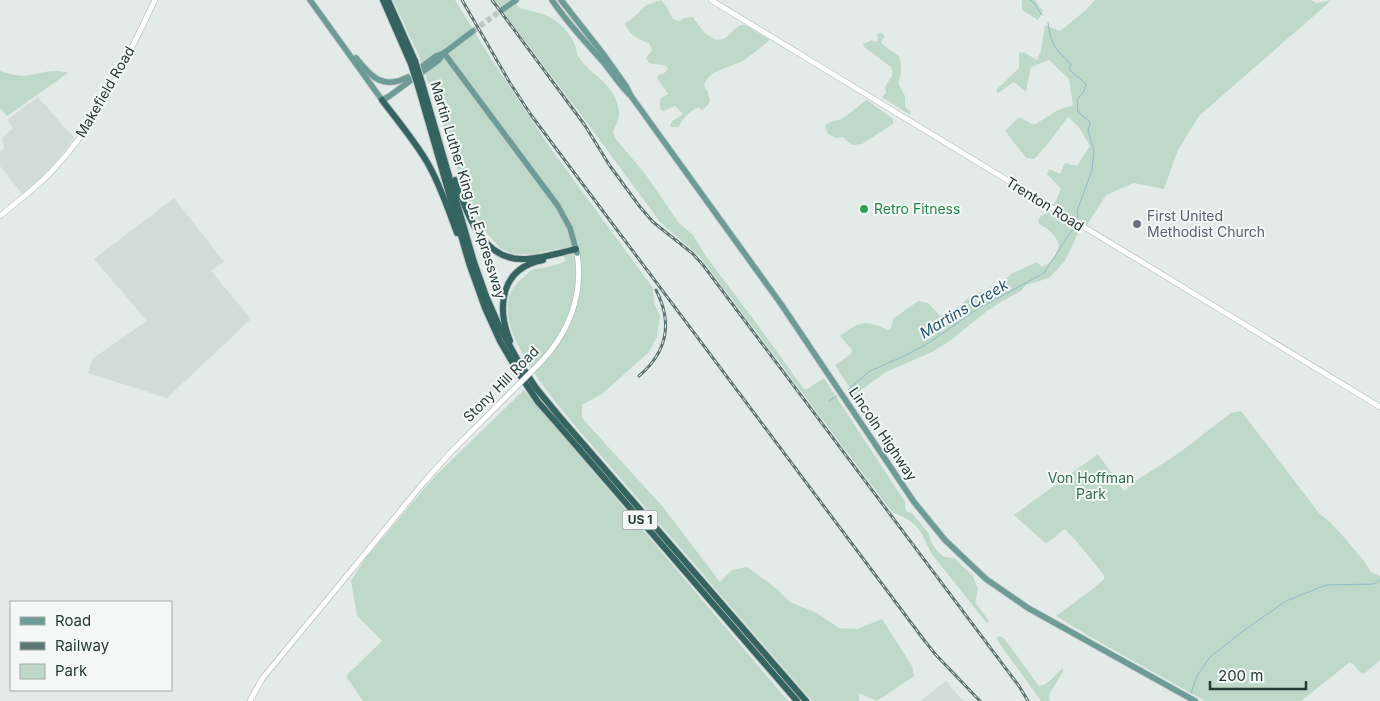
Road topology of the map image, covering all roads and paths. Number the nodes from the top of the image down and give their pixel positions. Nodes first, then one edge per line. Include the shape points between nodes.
1 (155, 0) edge
2 (310, 0) edge
3 (383, 0) edge
4 (388, 0) edge
5 (516, 0) edge
6 (561, 0) edge
7 (711, 0) edge
8 (552, 2) edge
9 (502, 10) tunnel mouth
10 (330, 27) junction
11 (473, 31) tunnel mouth
12 (444, 53) junction
13 (413, 63) junction
14 (408, 77) junction
15 (420, 84) junction
16 (631, 96) junction
17 (382, 100) junction
18 (440, 140) junction
19 (0, 216) edge
20 (576, 251) junction
21 (473, 275) junction
22 (523, 369) junction
23 (1380, 407) edge
24 (250, 701) edge
25 (797, 701) edge
26 (806, 701) edge
27 (1195, 701) edge

1 - 19 street, Makefield Road via 106,97 79,139 46,177
2 - 10 main road
3 - 13 highway, Martin Luther King Jr. Expressway / US 1
4 - 13 highway, Martin Luther King Jr. Expressway / US 1
5 - 9 main road
6 - 16 main road, Lincoln Highway
7 - 23 street, Trenton Road
8 - 16 main road, Lincoln Highway
10 - 14 main road via 374,78 389,82
10 - 17 main road
11 - 12 main road
12 - 14 main road
12 - 17 main road via 439,60
12 - 20 main road, Stony Hill Road via 561,211
13 - 15 highway, Martin Luther King Jr. Expressway / US 1, bridge
14 - 17 main road
15 - 18 highway, Martin Luther King Jr. Expressway / US 1
15 - 21 highway, Martin Luther King Jr. Expressway / US 1
16 - 27 main road, Lincoln Highway via 781,304 914,502 941,536 1003,592
17 - 21 highway via 430,168
18 - 20 highway via 470,218 492,248 508,257 522,259
18 - 22 highway, Martin Luther King Jr. Expressway / US 1 via 483,290
20 - 22 highway via 528,265 514,275 506,289 502,303 504,323
20 - 24 street, Stony Hill Road, bridge via 578,286 572,314 560,340 424,482 262,679
21 - 25 highway, Martin Luther King Jr. Expressway / US 1 via 500,341 538,402
22 - 26 highway, Martin Luther King Jr. Expressway / US 1 via 555,412

